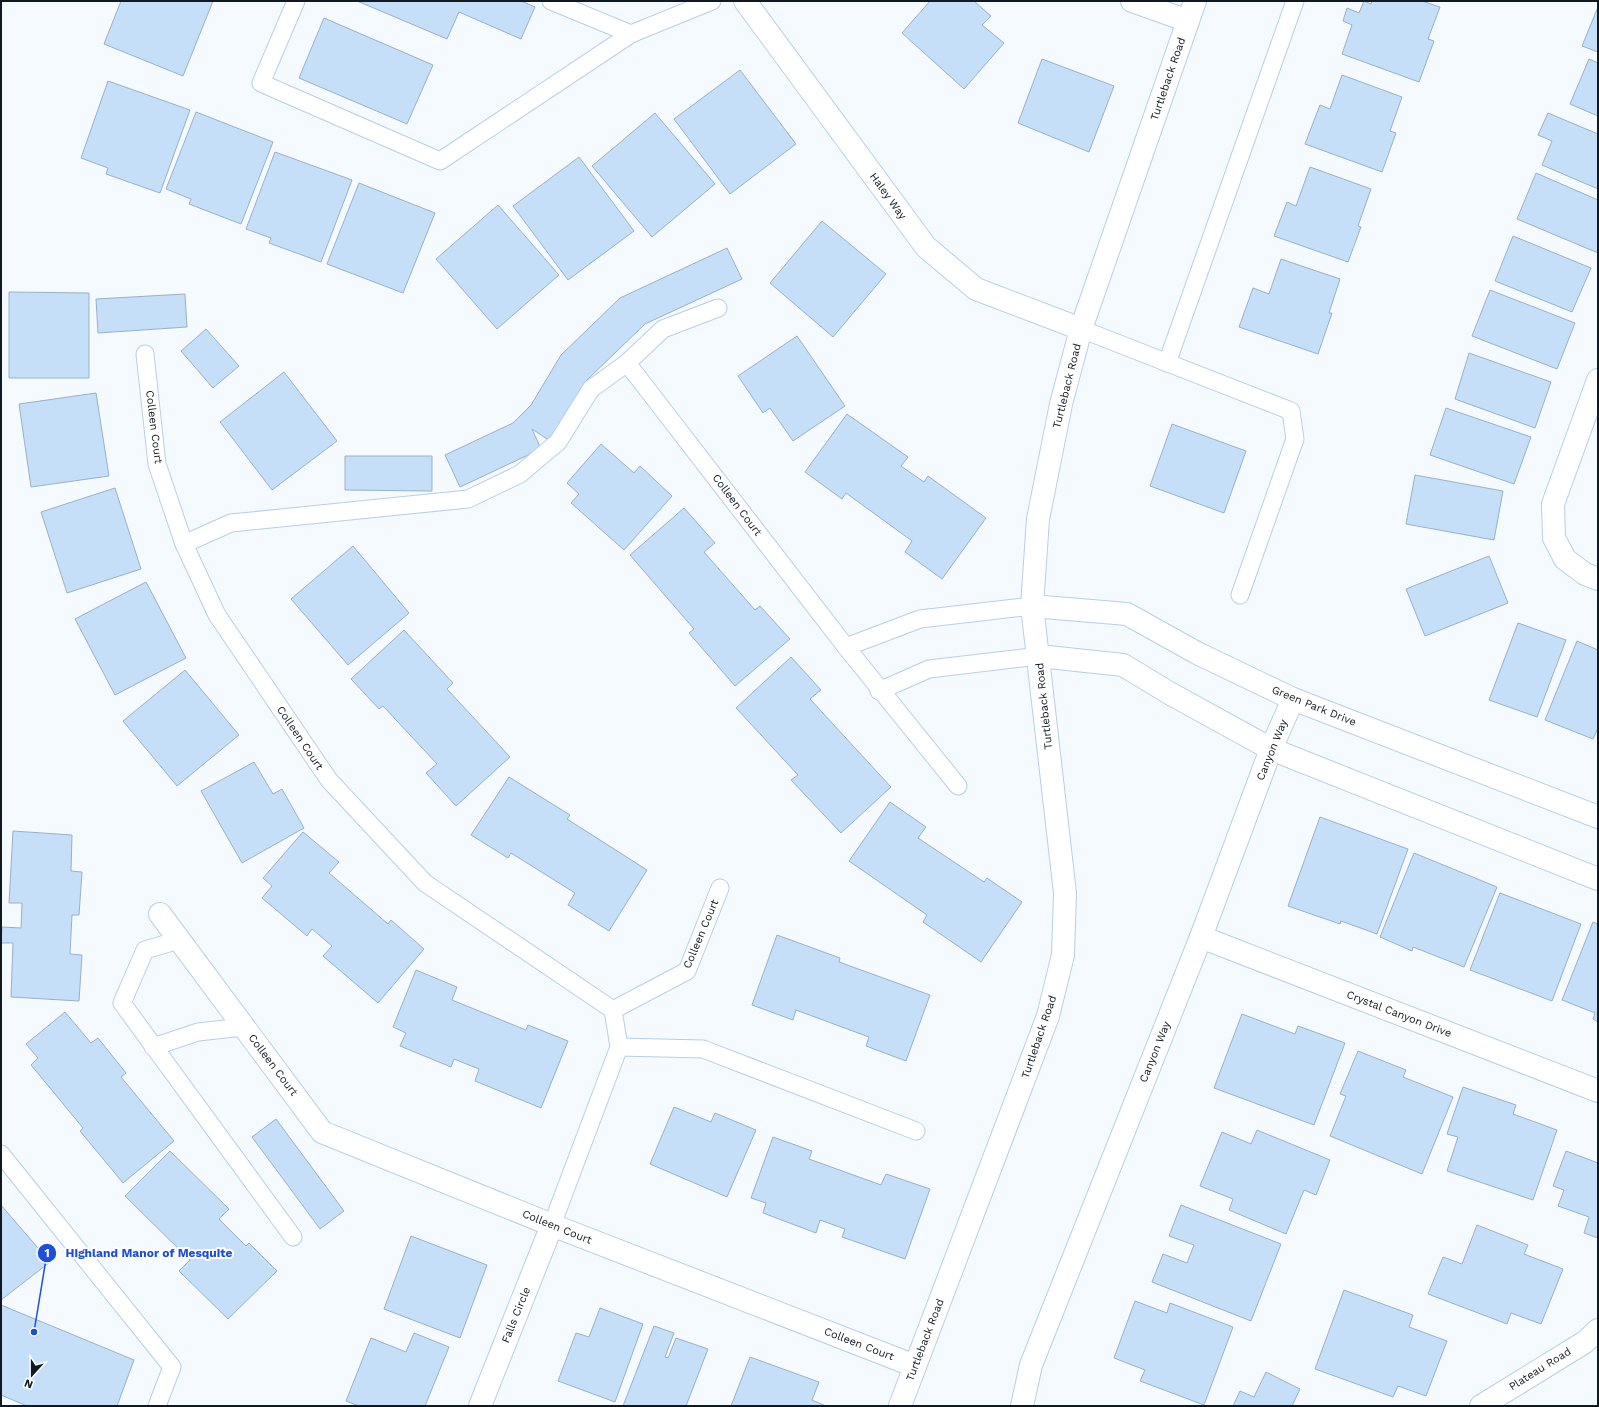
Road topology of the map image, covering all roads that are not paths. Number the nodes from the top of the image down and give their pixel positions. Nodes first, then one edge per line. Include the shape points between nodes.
1 (296, 1) edge
2 (551, 1) edge
3 (712, 1) edge
4 (745, 1) edge
5 (1132, 1) edge
6 (1195, 1) edge
7 (1295, 1) edge
8 (1188, 21) junction
9 (632, 34) junction
10 (718, 308) dead end
11 (1081, 329) junction
12 (144, 354) dead end
13 (627, 363) junction
14 (1167, 363) junction
15 (1598, 380) edge
16 (184, 544) junction
17 (1598, 579) edge
18 (1240, 595) dead end
19 (1032, 606) junction
20 (846, 648) junction
21 (1039, 656) junction
22 (879, 691) junction
23 (1293, 699) junction
24 (1271, 749) junction
25 (958, 786) dead end
26 (1598, 817) edge
27 (1598, 879) edge
28 (720, 888) dead end
29 (160, 914) dead end
30 (1201, 937) junction
31 (179, 940) junction
32 (613, 1010) junction
33 (244, 1027) junction
34 (153, 1046) junction
35 (619, 1047) junction
36 (1598, 1091) edge
37 (916, 1131) dead end
38 (1, 1154) edge
39 (552, 1225) junction
40 (293, 1238) dead end
41 (1598, 1330) edge
42 (915, 1366) junction
43 (157, 1406) edge
44 (480, 1406) edge
45 (900, 1406) edge
46 (1022, 1406) edge
47 (1481, 1406) edge

1 - 9 lane via 261,83 440,161
2 - 9 lane
3 - 9 lane
4 - 11 street, Haley Way via 926,247 976,289
5 - 8 street
6 - 8 street, Turtleback Road
7 - 14 lane
8 - 11 street, Turtleback Road
10 - 13 lane via 663,329
11 - 14 lane
11 - 19 street, Turtleback Road via 1060,404 1038,519
12 - 16 lane, Colleen Court via 158,464
13 - 16 lane via 591,389 558,442 520,474 468,499 231,523
13 - 20 lane, Colleen Court
14 - 18 lane via 1291,412 1295,439
15 - 17 street via 1553,504 1553,511 1554,538 1565,559 1585,574
16 - 32 lane, Colleen Court via 217,615 329,780 425,883
19 - 20 lane via 920,619
19 - 21 street, Turtleback Road
19 - 23 street, Green Park Drive via 1127,614 1197,653
20 - 22 lane, Colleen Court
21 - 22 lane via 929,669
21 - 24 street via 1123,664 1171,694
21 - 42 street, Turtleback Road via 1065,893 1063,955 1048,1016
22 - 25 lane, Colleen Court
23 - 24 street, Canyon Way
23 - 26 street, Green Park Drive
24 - 27 street
24 - 30 street, Canyon Way
28 - 32 lane, Colleen Court via 687,971
29 - 31 street, Colleen Court
30 - 36 street, Crystal Canyon Drive
30 - 46 street, Canyon Way via 1031,1365
31 - 33 street, Colleen Court
31 - 34 lane via 145,950 122,1003
32 - 35 lane
33 - 34 lane, Colleen Court via 198,1032
33 - 39 street, Colleen Court via 322,1132
34 - 40 lane
35 - 37 lane via 703,1049
35 - 39 lane
38 - 43 lane via 172,1367
39 - 42 street, Colleen Court
39 - 44 street, Falls Circle
41 - 47 street, Plateau Road via 1585,1342
42 - 45 street, Turtleback Road

